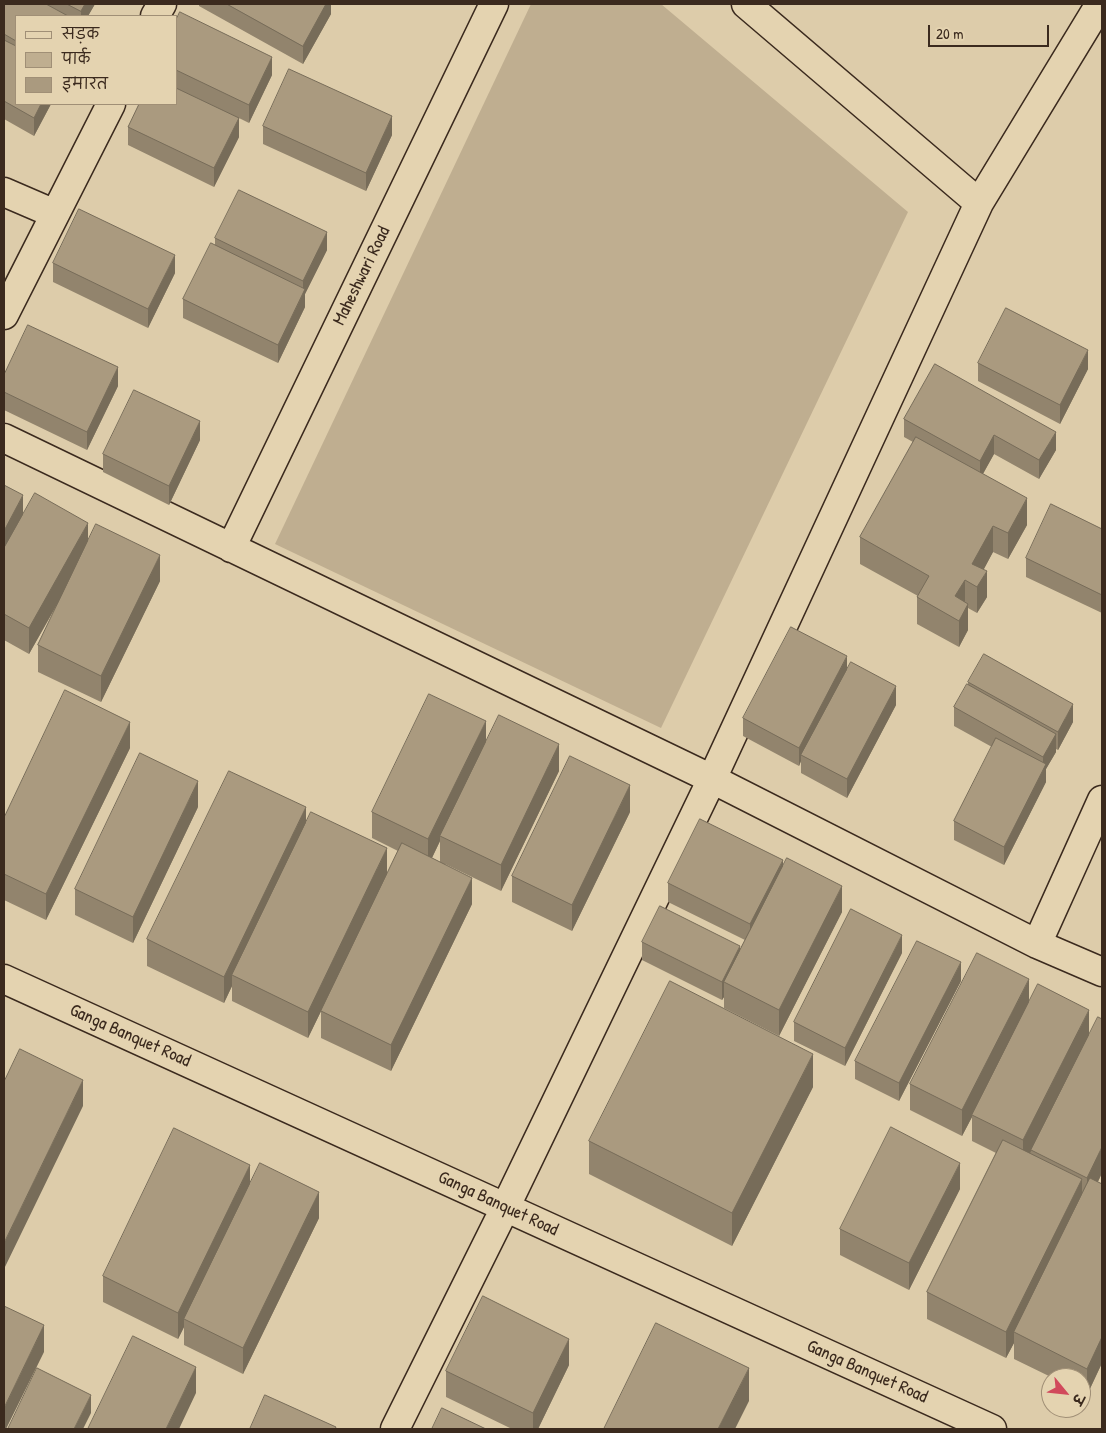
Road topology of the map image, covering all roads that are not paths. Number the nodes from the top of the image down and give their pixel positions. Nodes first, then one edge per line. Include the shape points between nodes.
1 (162, 4) edge
2 (494, 4) edge
3 (746, 4) edge
4 (1100, 4) edge
5 (156, 15) edge
6 (110, 105) edge
7 (4, 192) edge
8 (979, 203) junction
9 (55, 214) junction
10 (4, 315) edge
11 (4, 438) edge
12 (231, 548) junction
13 (712, 779) junction
14 (1102, 800) edge
15 (1037, 944) junction
16 (1102, 972) edge
17 (4, 979) edge
18 (505, 1208) junction
19 (395, 1429) edge
20 (992, 1429) edge

1 - 5 street
2 - 12 street, Maheshwari Road
3 - 8 street
4 - 8 street
6 - 9 street
7 - 9 street
8 - 13 street
9 - 10 street
11 - 12 street
12 - 13 street
13 - 15 street
13 - 18 street
14 - 15 street
15 - 16 street
17 - 18 street, Ganga Banquet Road
18 - 19 street
18 - 20 street, Ganga Banquet Road

